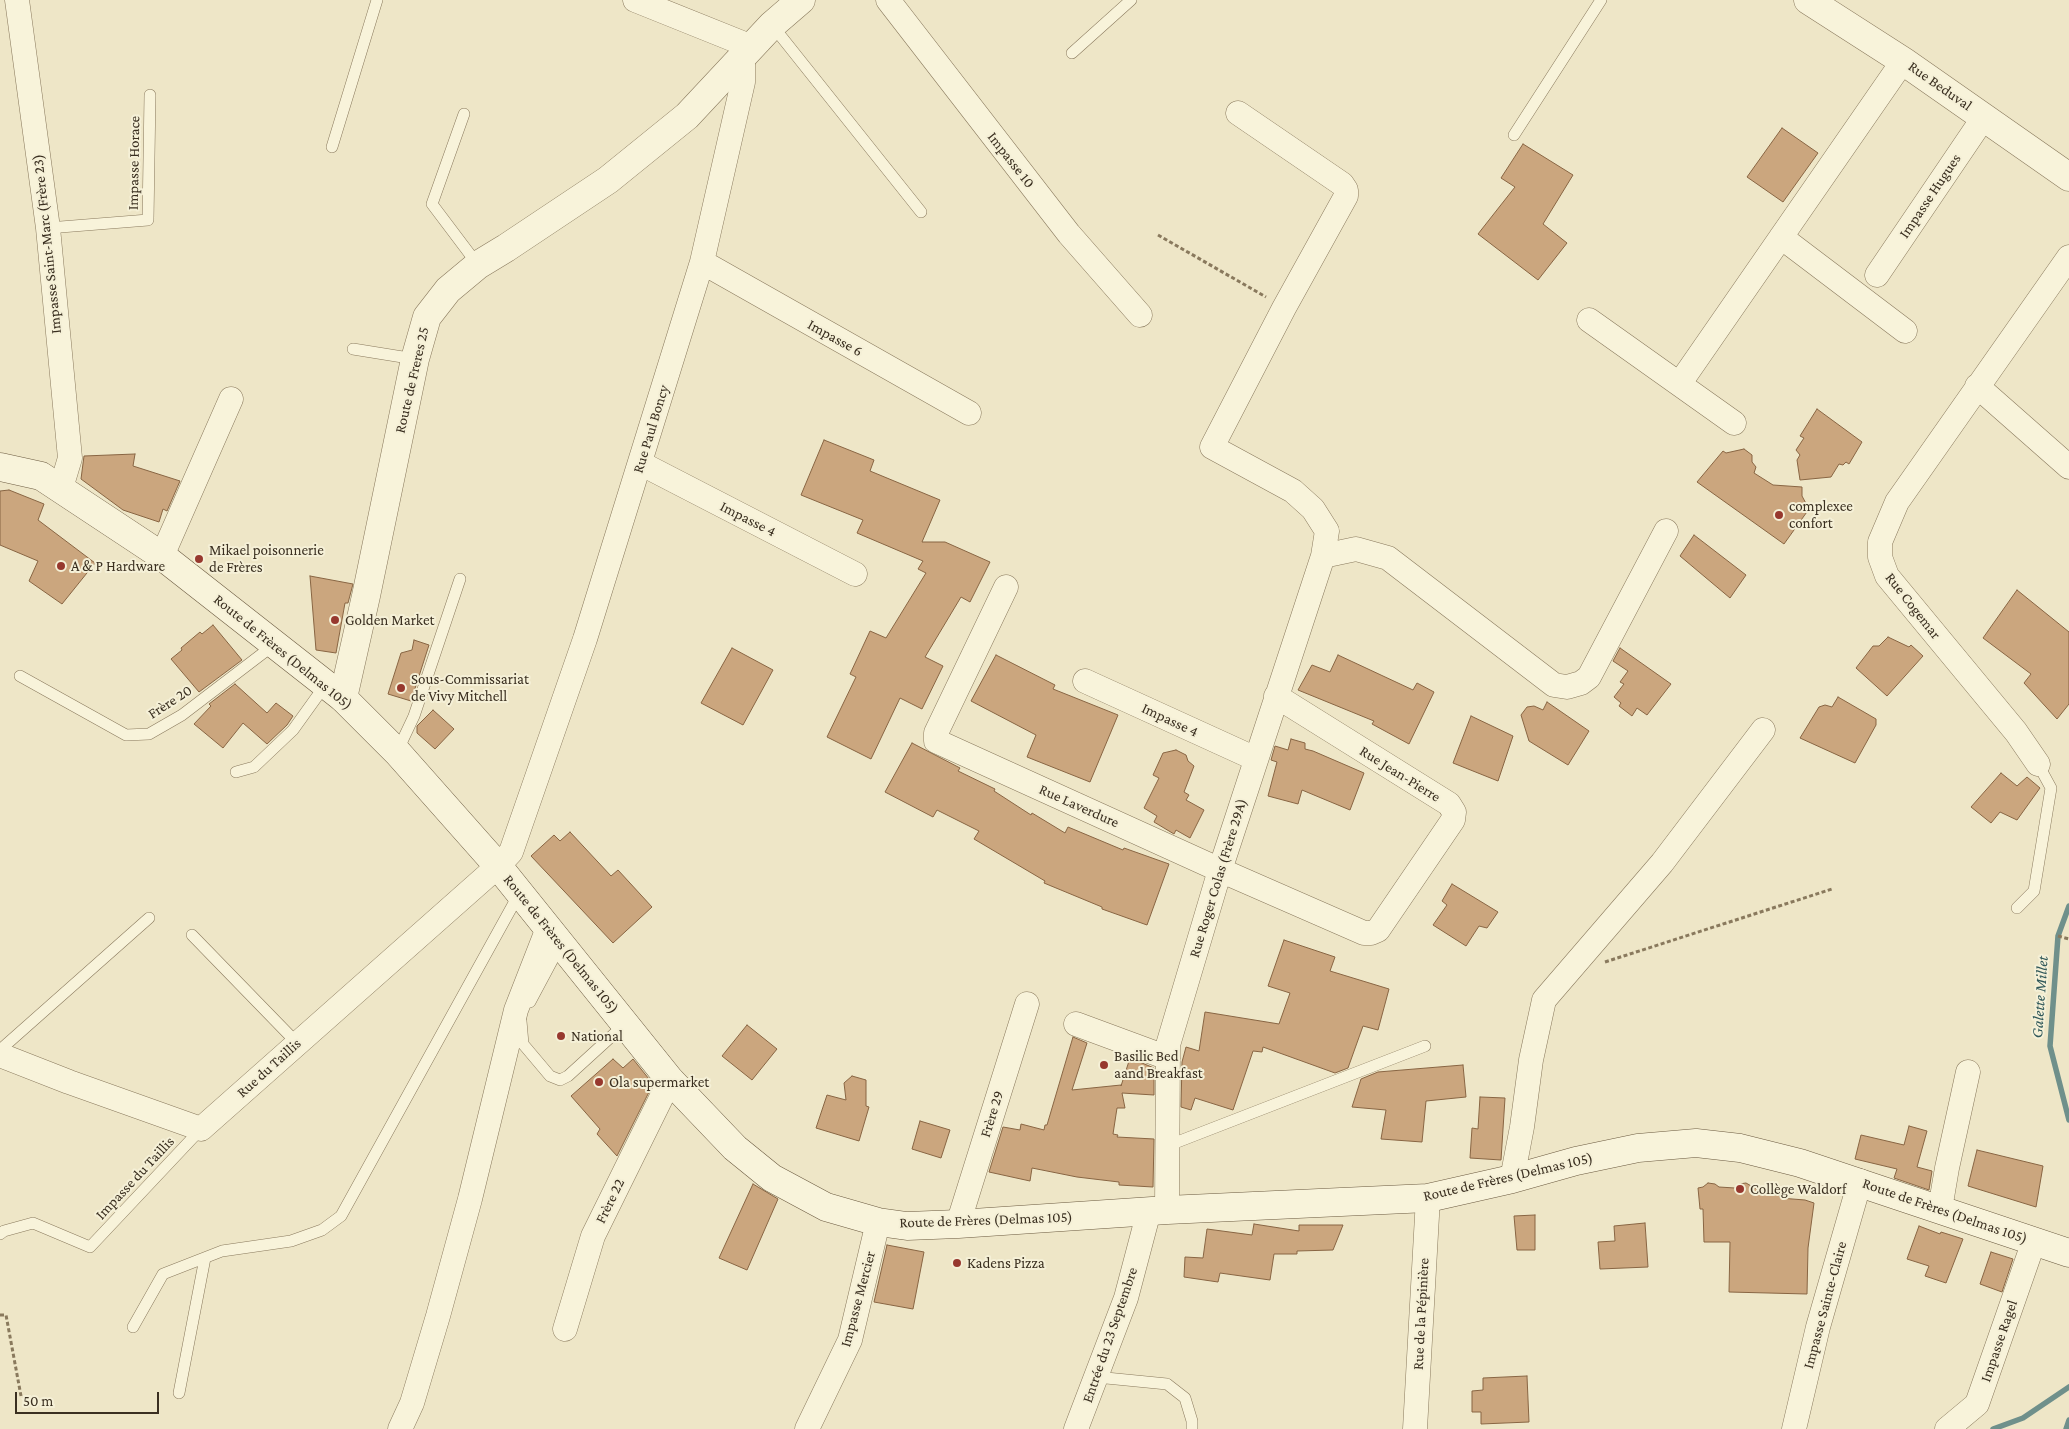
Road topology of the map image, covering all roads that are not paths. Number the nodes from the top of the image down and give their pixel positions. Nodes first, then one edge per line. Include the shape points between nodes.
1 (11, 0) edge
2 (17, 0) edge
3 (377, 0) edge
4 (634, 0) edge
5 (801, 0) edge
6 (888, 0) edge
7 (1131, 0) edge
8 (1601, 0) edge
9 (1808, 0) edge
10 (0, 4) edge
11 (776, 30) junction
12 (747, 53) junction
13 (1072, 53) dead end
14 (1903, 60) junction
15 (150, 95) dead end
16 (1238, 113) dead end
17 (464, 114) dead end
18 (1984, 117) junction
19 (1514, 135) dead end
20 (332, 147) dead end
21 (2069, 177) edge
22 (921, 212) dead end
23 (48, 228) junction
24 (1781, 237) junction
25 (2069, 256) edge
26 (702, 262) junction
27 (478, 265) junction
28 (1876, 275) dead end
29 (1140, 315) dead end
30 (1589, 320) dead end
31 (1905, 332) dead end
32 (354, 349) dead end
33 (415, 359) junction
34 (1680, 382) junction
35 (1977, 386) junction
36 (231, 399) dead end
37 (969, 413) dead end
38 (1734, 423) dead end
39 (640, 463) junction
40 (0, 467) edge
41 (2069, 467) edge
42 (61, 488) junction
43 (1666, 531) dead end
44 (162, 556) junction
45 (1323, 556) junction
46 (856, 574) dead end
47 (460, 578) dead end
48 (1006, 587) dead end
49 (275, 644) junction
50 (20, 676) dead end
51 (1085, 681) dead end
52 (335, 690) junction
53 (1276, 696) junction
54 (1763, 730) dead end
55 (397, 752) junction
56 (1256, 760) junction
57 (2038, 764) joint
58 (236, 772) dead end
59 (498, 866) junction
60 (1220, 870) junction
61 (519, 893) junction
62 (2017, 908) dead end
63 (149, 918) dead end
64 (1378, 930) joint
65 (192, 935) dead end
66 (554, 936) junction
67 (1027, 1004) dead end
68 (625, 1024) junction
69 (1076, 1024) dead end
70 (298, 1043) junction
71 (1425, 1046) dead end
72 (0, 1050) edge
73 (0, 1055) edge
74 (1168, 1058) junction
75 (1968, 1072) dead end
76 (670, 1080) junction
77 (201, 1129) junction
78 (1167, 1146) junction
79 (1512, 1179) junction
80 (1860, 1181) junction
81 (1428, 1198) junction
82 (1940, 1209) junction
83 (1158, 1211) junction
84 (878, 1222) junction
85 (958, 1224) junction
86 (0, 1234) edge
87 (2051, 1247) edge
88 (205, 1258) junction
89 (133, 1327) dead end
90 (565, 1329) dead end
91 (1096, 1377) junction
92 (179, 1393) dead end
93 (400, 1429) edge
94 (807, 1429) edge
95 (1076, 1429) edge
96 (1192, 1429) edge
97 (1415, 1429) edge
98 (1794, 1429) edge
99 (1947, 1429) edge

1 - 10 street
2 - 23 street, Impasse Saint-Marc (Frère 23)
3 - 20 lane
4 - 12 street
5 - 11 main road
6 - 29 street, Impasse 10 via 1069,234
7 - 13 lane
8 - 19 lane
9 - 14 main road, Rue Beduval
11 - 12 main road
11 - 22 lane
12 - 26 street, Rue Paul Boncy via 744,82
12 - 27 main road, Route de Freres 25 via 687,116 608,180
14 - 18 main road, Rue Beduval
14 - 24 street
15 - 23 lane, Impasse Horace via 148,220
16 - 45 street, Rue Roger Colas (Frère 29A) via 1342,184 1346,190 1346,196 1212,447 1293,491 1313,509 1327,531
17 - 27 lane via 432,204
18 - 21 main road, Rue Beduval
18 - 28 street, Impasse Hugues
23 - 42 street, Impasse Saint-Marc (Frère 23) via 70,458
24 - 31 street
24 - 34 street
25 - 35 street, Rue Cogemar
26 - 37 street, Impasse 6
26 - 39 street, Rue Paul Boncy
27 - 33 main road, Route de Freres 25 via 448,290 428,317
30 - 34 street
32 - 33 lane
33 - 52 main road, Route de Freres 25 via 368,586
34 - 38 street
35 - 41 street
35 - 57 street, Rue Cogemar via 1897,502 1880,542 1880,557 1887,576 2016,732
36 - 44 street
39 - 46 street, Impasse 4
39 - 59 street, Rue Paul Boncy via 586,639 511,852
40 - 42 main road, Route de Frères (Delmas 105) via 40,476
42 - 44 main road, Route de Frères (Delmas 105)
43 - 45 street via 1589,678 1567,687 1554,685 1388,558 1356,548
44 - 49 main road, Route de Frères (Delmas 105)
45 - 53 street, Rue Roger Colas (Frère 29A)
47 - 55 lane via 414,716
48 - 60 street, Rue Laverdure via 936,733 936,741
49 - 50 lane, Frère 20 via 182,715 149,734 126,735
49 - 52 main road, Route de Frères (Delmas 105)
51 - 56 street, Impasse 4
52 - 55 main road, Route de Frères (Delmas 105)
52 - 58 lane via 254,767
53 - 56 street, Rue Roger Colas (Frère 29A)
53 - 64 street, Rue Jean-Pierre via 1448,804 1454,812 1453,820
54 - 79 street via 1662,863 1544,1000
55 - 59 main road, Route de Frères (Delmas 105)
56 - 60 street, Rue Roger Colas (Frère 29A)
57 - 62 lane, Rue Cogemar via 2051,788 2034,891
59 - 61 main road, Route de Frères (Delmas 105)
59 - 70 street, Rue du Taillis
60 - 64 street, Rue Laverdure via 1364,933
60 - 74 street, Rue Roger Colas (Frère 29A) via 1168,1045
61 - 66 main road, Route de Frères (Delmas 105)
61 - 88 lane via 341,1216 322,1230 291,1241 222,1251
63 - 72 lane
65 - 70 lane
66 - 68 main road, Route de Frères (Delmas 105)
66 - 68 lane via 520,1023 523,1044 550,1076 560,1080
66 - 93 street via 516,1010 441,1307 412,1403
67 - 85 street, Frère 29
68 - 76 main road, Route de Frères (Delmas 105)
69 - 74 street
70 - 77 street, Rue du Taillis
71 - 78 lane
73 - 77 street
74 - 78 street, Rue Roger Colas (Frère 29A)
75 - 82 street
76 - 84 main road, Route de Frères (Delmas 105) via 735,1148 772,1178 826,1207
76 - 90 street, Frère 22 via 593,1236
77 - 86 lane, Impasse du Taillis via 90,1247 33,1224
78 - 83 street, Rue Roger Colas (Frère 29A)
79 - 80 main road, Route de Frères (Delmas 105) via 1638,1148 1696,1143 1740,1148
79 - 81 main road, Route de Frères (Delmas 105)
80 - 82 main road, Route de Frères (Delmas 105)
80 - 98 street, Impasse Sainte-Claire via 1818,1327
81 - 83 main road, Route de Frères (Delmas 105)
81 - 97 street, Rue de la Pépinière
82 - 87 main road, Route de Frères (Delmas 105)
83 - 85 main road, Route de Frères (Delmas 105)
83 - 91 street, Entrée du 23 Septembre
84 - 85 main road, Route de Frères (Delmas 105) via 907,1226
84 - 94 street, Impasse Mercier via 850,1340
87 - 99 street, Impasse Ragel via 1977,1404
88 - 89 lane via 163,1274
88 - 92 lane
91 - 95 street, Entrée du 23 Septembre
91 - 96 lane via 1167,1384 1186,1398

